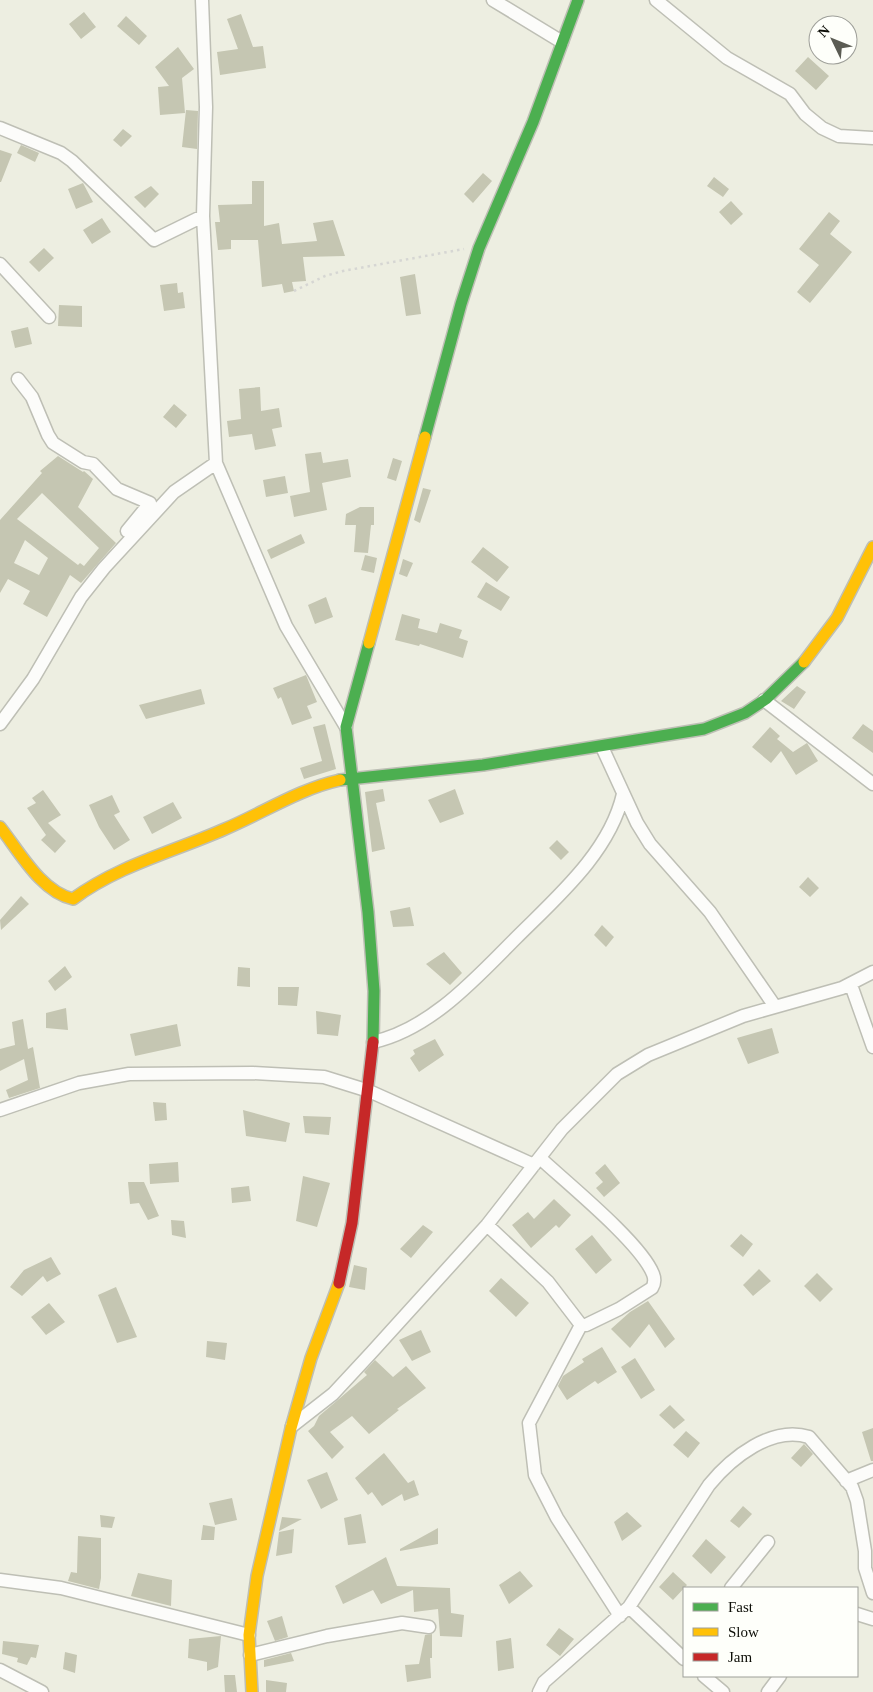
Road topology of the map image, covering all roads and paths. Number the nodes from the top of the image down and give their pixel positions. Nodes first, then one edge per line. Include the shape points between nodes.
1 (202, 0) edge
2 (493, 0) edge
3 (578, 0) edge
4 (656, 0) edge
5 (562, 42) junction
6 (0, 128) edge
7 (873, 138) edge
8 (203, 216) junction
9 (479, 248) junction
10 (0, 264) edge
11 (294, 291) dead end
12 (49, 317) dead end
13 (18, 379) dead end
14 (216, 463) junction
15 (134, 535) junction
16 (873, 547) edge
17 (764, 700) junction
18 (0, 724) edge
19 (346, 726) junction
20 (602, 747) junction
21 (351, 778) junction
22 (873, 784) edge
23 (622, 794) junction
24 (0, 827) edge
25 (873, 972) edge
26 (851, 984) junction
27 (774, 1006) junction
28 (374, 1042) junction
29 (873, 1047) edge
30 (368, 1091) junction
31 (0, 1110) edge
32 (537, 1162) junction
33 (488, 1225) junction
34 (581, 1325) junction
35 (290, 1428) junction
36 (873, 1470) edge
37 (846, 1481) junction
38 (768, 1542) dead end
39 (0, 1580) edge
40 (732, 1587) edge
41 (873, 1593) edge
42 (625, 1611) junction
43 (858, 1614) edge
44 (873, 1619) edge
45 (429, 1626) dead end
46 (249, 1635) junction
47 (682, 1654) edge
48 (250, 1655) junction
49 (0, 1670) edge
50 (705, 1677) edge
51 (779, 1677) edge
52 (42, 1692) edge
53 (252, 1692) edge
54 (539, 1692) edge
55 (723, 1692) edge
56 (768, 1692) edge

1 - 8 street via 206,107
2 - 5 street
3 - 5 street
4 - 7 street via 727,58 790,94 805,114 822,128 839,136
5 - 9 street via 533,122
6 - 8 street via 61,153 72,161 154,240
8 - 14 street
9 - 11 path via 373,264 325,276
9 - 19 street via 439,379 429,429
10 - 12 street
13 - 15 street via 32,397 54,443 83,462 93,464 117,490 150,503 127,531
14 - 15 street via 174,492
14 - 19 street via 286,626
15 - 18 street via 81,597 33,679
16 - 17 street via 843,607 816,647 794,674
17 - 20 street via 722,725
17 - 22 street
19 - 21 street
20 - 21 street via 433,771
20 - 23 street
21 - 24 street via 330,782 212,835 100,879 68,900 42,878
21 - 28 street via 368,912
23 - 27 street via 650,844 710,912
23 - 28 street via 604,837 561,894 450,1000 421,1021
25 - 26 street
26 - 27 street
26 - 29 street
27 - 32 street via 630,1064 562,1129
28 - 30 street
30 - 31 street via 334,1078 290,1074 129,1074 79,1083
30 - 32 street
30 - 35 street via 352,1223 339,1282
32 - 33 street
32 - 34 street via 626,1239 654,1275 654,1284 648,1293 594,1322
33 - 34 street via 548,1282
33 - 35 street via 333,1394
34 - 42 street via 529,1423 535,1475 557,1518
35 - 46 street via 257,1576
36 - 37 street
37 - 41 street via 858,1501 865,1568
37 - 42 street via 820,1447 799,1433 778,1437 739,1455 709,1485
38 - 40 street
39 - 46 street via 61,1588
42 - 47 street
42 - 54 street via 544,1682
43 - 44 street
45 - 48 street via 402,1623 327,1636
46 - 48 street
48 - 53 street
49 - 52 street
50 - 55 street
51 - 56 street

